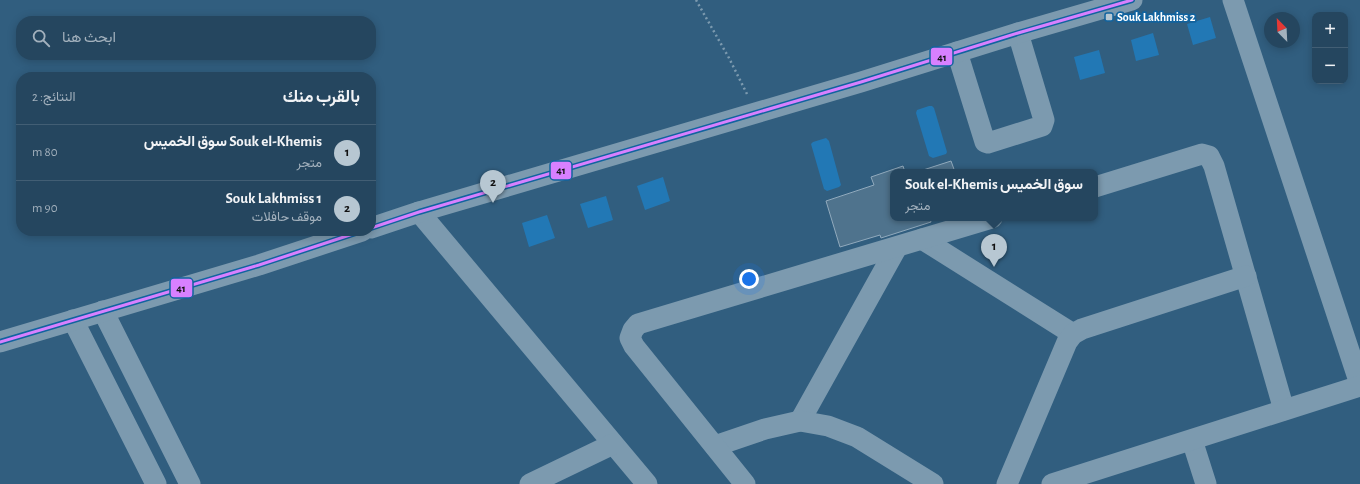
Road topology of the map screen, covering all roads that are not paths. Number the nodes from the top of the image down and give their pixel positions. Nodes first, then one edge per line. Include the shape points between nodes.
1 (1132, 0) edge
2 (1233, 0) edge
3 (1018, 33) junction
4 (958, 52) junction
5 (1098, 185) edge
6 (419, 212) junction
7 (982, 221) edge
8 (376, 226) edge
9 (346, 236) edge
10 (922, 239) junction
11 (897, 247) junction
12 (1246, 276) junction
13 (103, 311) junction
14 (73, 320) junction
15 (1073, 334) junction
16 (0, 342) edge
17 (1360, 385) edge
18 (1284, 410) junction
19 (800, 421) junction
20 (1192, 440) junction
21 (613, 444) junction
22 (715, 446) junction
23 (156, 484) edge
24 (190, 484) edge
25 (530, 484) edge
26 (647, 484) edge
27 (745, 484) edge
28 (933, 484) edge
29 (1007, 484) edge
30 (1052, 484) edge
31 (1206, 484) edge

1 - 3 street
2 - 17 street
3 - 4 street
3 - 4 street via 1044,120 1042,126 985,142
4 - 6 street
5 - 12 street via 1202,154 1209,156
6 - 8 street
6 - 21 street
7 - 10 street
9 - 13 street
10 - 11 street
10 - 15 street
11 - 19 street
11 - 22 street via 638,324 630,338 634,346
12 - 15 street
12 - 18 street
13 - 14 street
13 - 24 street
14 - 16 street
14 - 23 street
15 - 29 street via 1067,342
17 - 18 street
18 - 20 street
19 - 22 street via 765,428
19 - 28 street via 828,426 857,437
20 - 30 street
20 - 31 street
21 - 25 street
21 - 26 street
22 - 27 street

